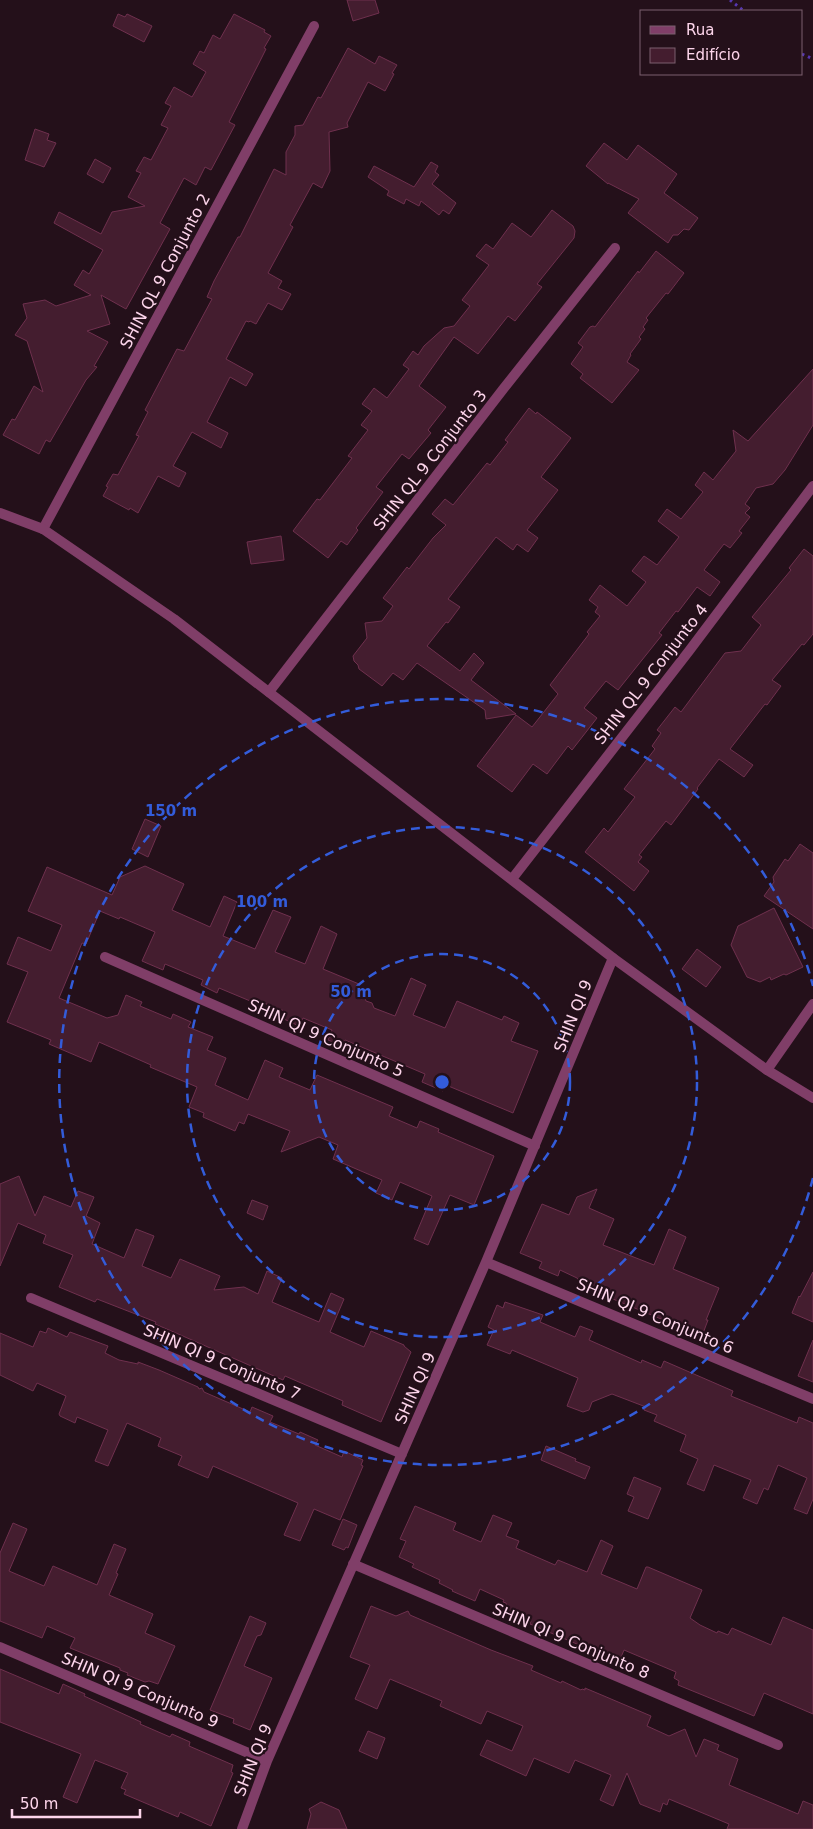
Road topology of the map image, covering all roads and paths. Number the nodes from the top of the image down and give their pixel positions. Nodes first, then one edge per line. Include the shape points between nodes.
1 (730, 0) edge
2 (743, 10) edge
3 (314, 26) dead end
4 (615, 248) dead end
5 (813, 486) edge
6 (0, 513) edge
7 (43, 529) junction
8 (269, 692) junction
9 (512, 879) junction
10 (105, 957) dead end
11 (613, 958) junction
12 (813, 1004) edge
13 (768, 1070) junction
14 (813, 1098) edge
15 (535, 1146) junction
16 (486, 1262) junction
17 (31, 1298) dead end
18 (813, 1399) edge
19 (402, 1454) junction
20 (353, 1564) junction
21 (0, 1647) edge
22 (778, 1745) dead end
23 (267, 1761) junction
24 (242, 1829) edge

1 - 2 path
3 - 7 street, SHIN QL 9 Conjunto 2
4 - 8 street, SHIN QL 9 Conjunto 3
5 - 9 street, SHIN QL 9 Conjunto 4
6 - 7 street
7 - 8 street via 174,619
8 - 9 street
9 - 11 street
10 - 15 street, SHIN QI 9 Conjunto 5
11 - 13 street
11 - 15 street, SHIN QI 9
12 - 13 street
13 - 14 street
15 - 16 street, SHIN QI 9
16 - 18 street, SHIN QI 9 Conjunto 6
16 - 19 street, SHIN QI 9
17 - 19 street, SHIN QI 9 Conjunto 7
19 - 20 street, SHIN QI 9
20 - 22 street, SHIN QI 9 Conjunto 8
20 - 23 street, SHIN QI 9
21 - 23 street, SHIN QI 9 Conjunto 9
23 - 24 street, SHIN QI 9

